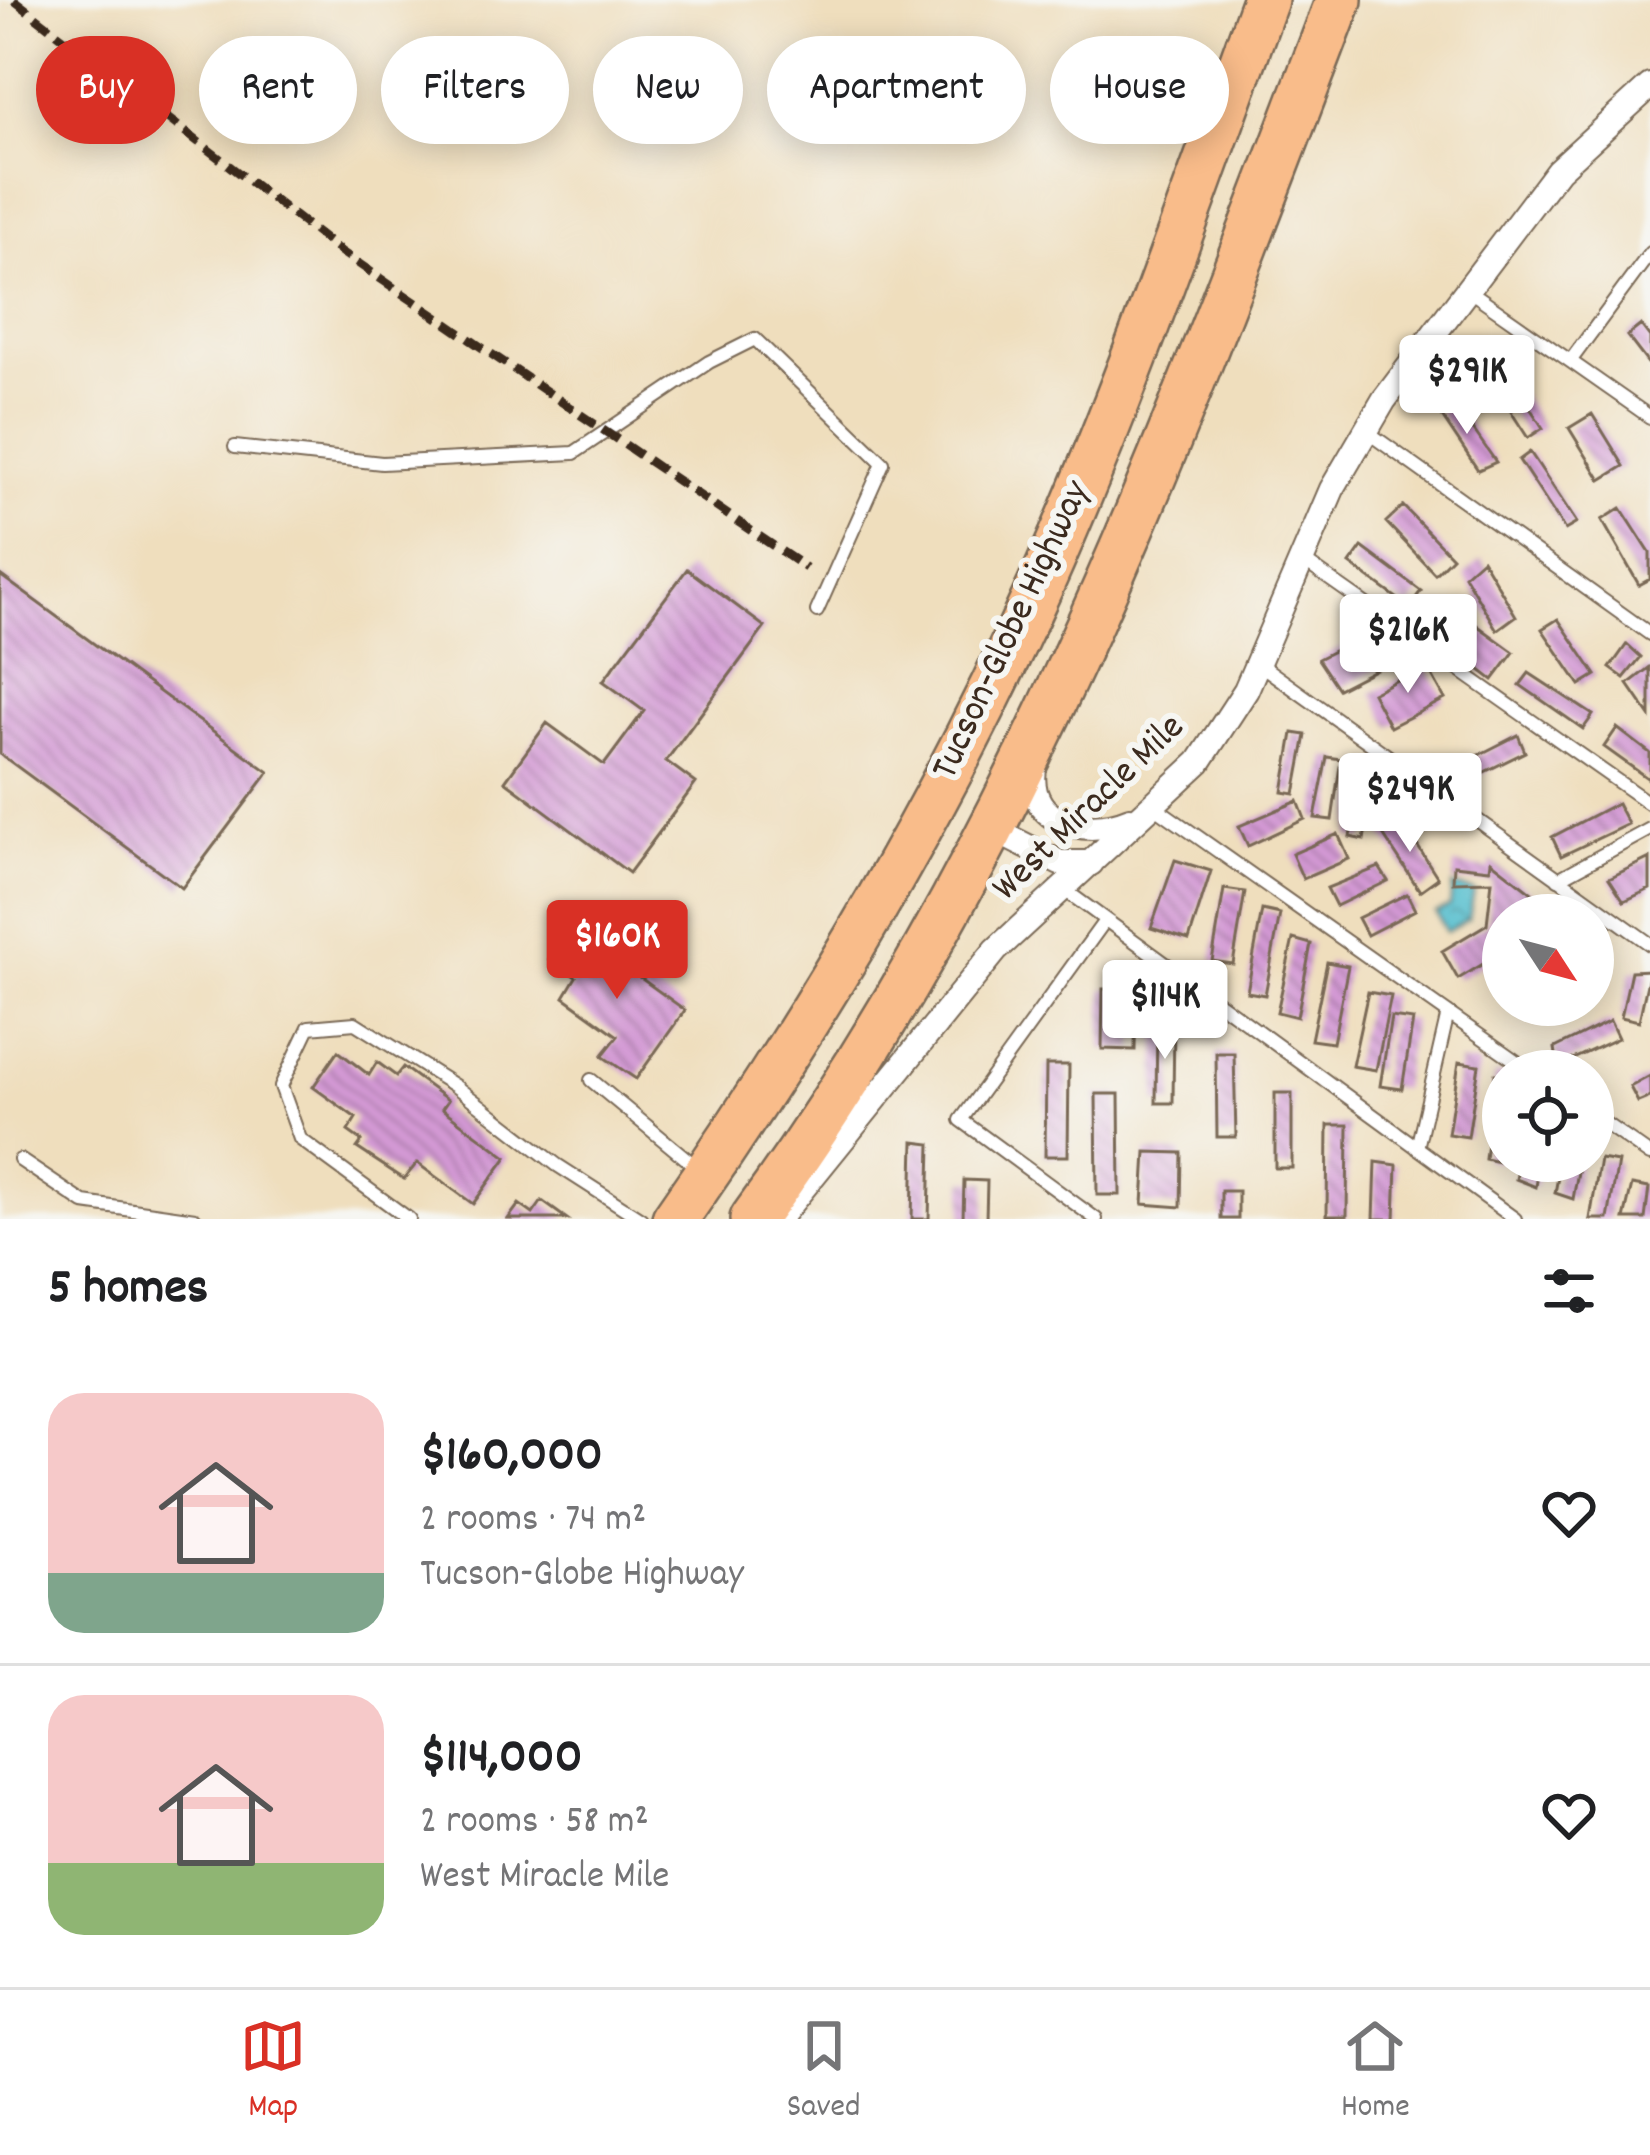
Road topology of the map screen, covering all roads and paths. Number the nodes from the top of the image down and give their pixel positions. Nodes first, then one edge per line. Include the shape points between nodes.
1 (1265, 0) edge
2 (1340, 0) edge
3 (1650, 86) edge
4 (1650, 253) edge
5 (1467, 289) junction
6 (1571, 360) junction
7 (1650, 416) edge
8 (1365, 430) junction
9 (235, 447) dead end
10 (1300, 558) junction
11 (817, 611) dead end
12 (1650, 634) edge
13 (1258, 663) junction
14 (1055, 703) junction
15 (1650, 804) edge
16 (1154, 806) junction
17 (992, 829) junction
18 (1650, 829) edge
19 (1091, 863) junction
20 (1558, 879) junction
21 (889, 880) junction
22 (1062, 888) junction
23 (1104, 922) junction
24 (1650, 944) edge
25 (827, 988) junction
26 (1448, 1013) junction
27 (883, 1022) junction
28 (1500, 1050) edge
29 (591, 1080) dead end
30 (1614, 1130) edge
31 (1417, 1148) junction
32 (1650, 1155) edge
33 (20, 1160) dead end
34 (706, 1174) junction
35 (195, 1219) edge
36 (410, 1219) edge
37 (641, 1219) edge
38 (674, 1219) edge
39 (753, 1219) edge
40 (778, 1219) edge
41 (1096, 1219) edge
42 (1515, 1219) edge

1 - 21 highway, Tucson-Globe Highway via 1070,516 1001,669
2 - 14 highway, Tucson-Globe Highway via 1164,462
3 - 5 street, West Miracle Mile via 1558,170
4 - 6 lane
5 - 6 lane
5 - 8 street, West Miracle Mile
6 - 7 lane
8 - 10 street, West Miracle Mile
8 - 12 lane
9 - 11 lane via 382,463 574,453 754,340 883,463
10 - 13 street, West Miracle Mile
10 - 15 lane
13 - 16 street, West Miracle Mile via 1223,729
13 - 20 lane
14 - 16 street via 1032,773 1047,813 1075,829 1098,830
14 - 17 highway, Tucson-Globe Highway
16 - 19 street, West Miracle Mile
16 - 26 lane
17 - 19 street via 1060,863
17 - 21 highway via 947,825
17 - 27 highway, Tucson-Globe Highway
18 - 20 lane
19 - 22 street, West Miracle Mile
20 - 24 lane
21 - 25 highway, Tucson-Globe Highway
22 - 23 lane
22 - 40 street, West Miracle Mile via 969,981
23 - 31 lane
23 - 41 lane via 961,1120
25 - 27 highway
25 - 34 highway, Tucson-Globe Highway
26 - 28 lane
26 - 31 lane
27 - 39 highway, Tucson-Globe Highway
29 - 34 lane
30 - 32 lane
31 - 42 lane
33 - 35 lane via 84,1203
34 - 38 highway, Tucson-Globe Highway
36 - 37 lane via 300,1138 281,1086 309,1027 356,1023

